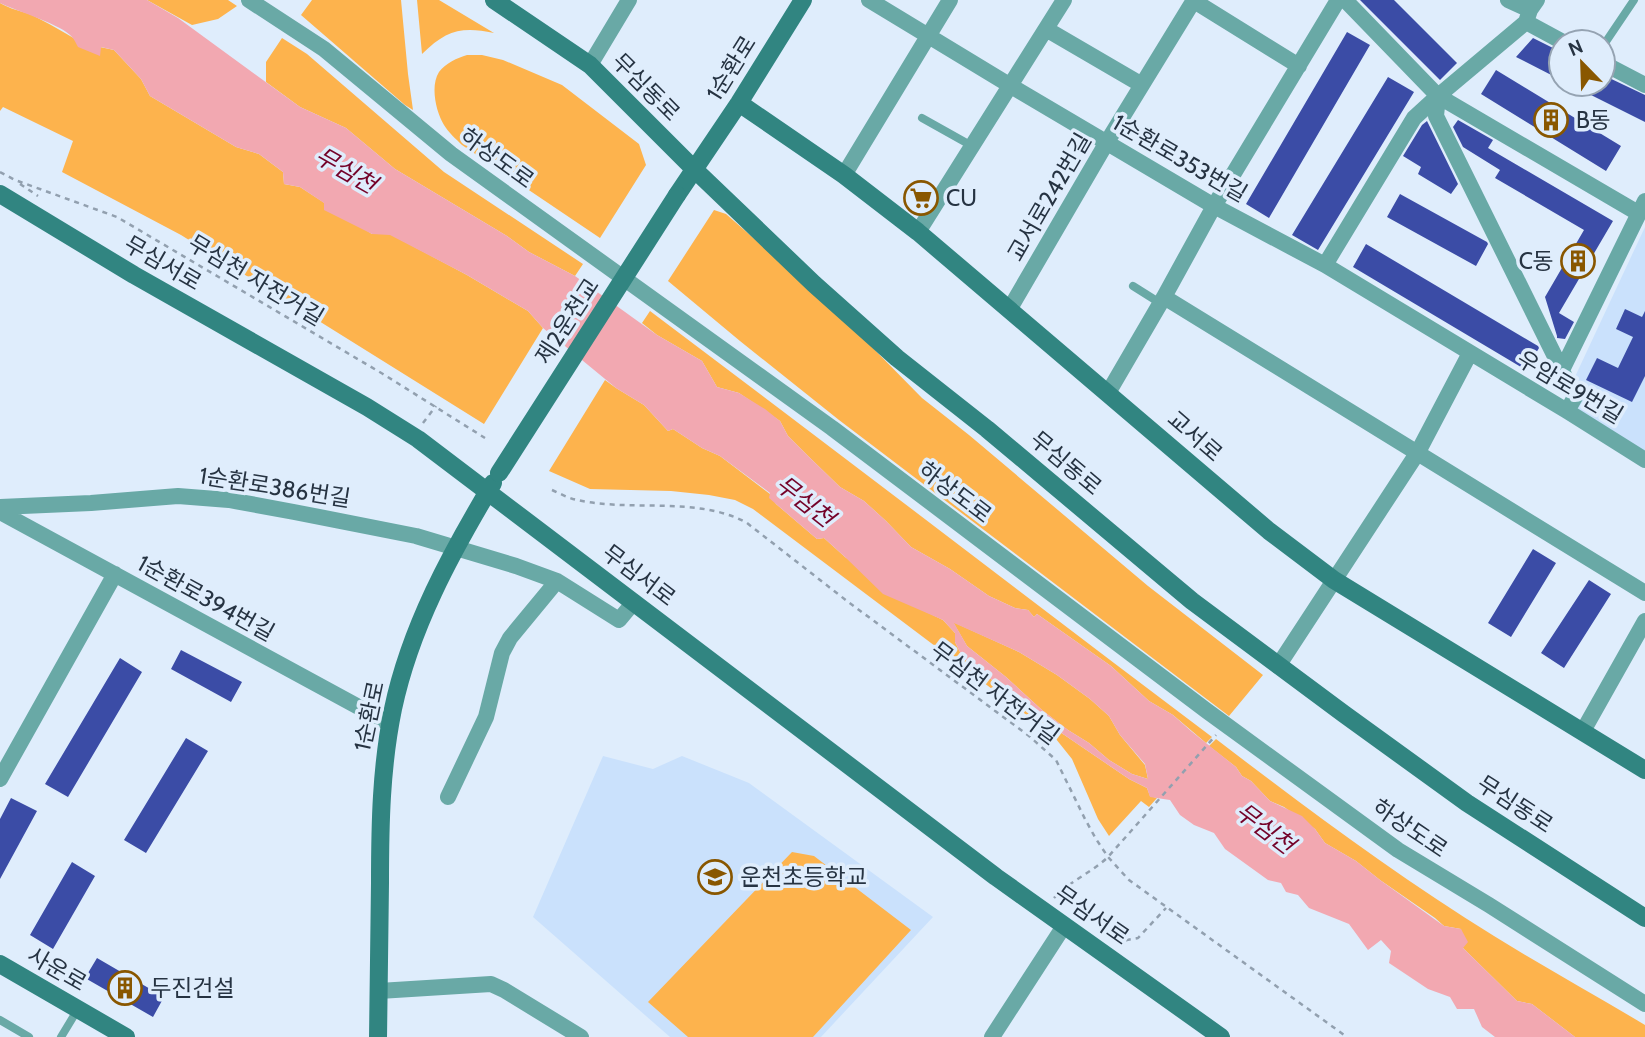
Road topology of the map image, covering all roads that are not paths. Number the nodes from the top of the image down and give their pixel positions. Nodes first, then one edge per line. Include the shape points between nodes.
1 (249, 0) edge
2 (494, 0) edge
3 (629, 0) edge
4 (803, 0) edge
5 (869, 0) edge
6 (950, 0) edge
7 (1064, 0) edge
8 (1338, 0) edge
9 (1345, 0) edge
10 (1508, 0) edge
11 (1634, 0) edge
12 (1194, 1) edge
13 (1531, 11) edge
14 (1549, 28) edge
15 (1615, 28) edge
16 (1046, 29) junction
17 (929, 36) junction
18 (590, 65) junction
19 (1299, 66) junction
20 (1617, 70) edge
21 (1142, 85) junction
22 (1645, 85) edge
23 (1010, 86) junction
24 (1438, 96) junction
25 (739, 103) junction
26 (922, 118) dead end
27 (1107, 142) junction
28 (972, 146) junction
29 (694, 169) junction
30 (844, 175) junction
31 (0, 194) edge
32 (677, 195) joint
33 (1214, 206) junction
34 (1642, 207) edge
35 (918, 232) junction
36 (1325, 265) junction
37 (1133, 286) dead end
38 (1163, 300) junction
39 (1009, 310) junction
40 (1470, 353) junction
41 (1562, 370) junction
42 (1108, 393) junction
43 (1567, 411) junction
44 (1418, 452) junction
45 (1645, 460) edge
46 (499, 473) joint
47 (488, 492) junction
48 (0, 509) edge
49 (456, 547) junction
50 (115, 574) junction
51 (1334, 580) junction
52 (557, 581) junction
53 (1645, 593) edge
54 (634, 602) junction
55 (1645, 621) edge
56 (1278, 666) junction
57 (390, 724) junction
58 (1583, 732) junction
59 (1645, 770) edge
60 (0, 779) edge
61 (448, 797) dead end
62 (1645, 918) edge
63 (1063, 926) junction
64 (0, 964) edge
65 (379, 991) junction
66 (1645, 1004) edge
67 (78, 1009) junction
68 (0, 1020) edge
69 (29, 1037) edge
70 (61, 1037) edge
71 (126, 1037) edge
72 (378, 1037) edge
73 (580, 1037) edge
74 (992, 1037) edge
75 (1221, 1037) edge

1 - 66 street, 하상도로 via 324,49 451,154 832,428 1398,850
2 - 18 street, 무심동로
3 - 18 street
4 - 25 street, 1순환로
5 - 17 street, 1순환로353번길
6 - 17 street
7 - 16 street
8 - 19 street
9 - 24 street
10 - 13 street
11 - 15 lane
12 - 19 street
12 - 21 street, 교서로242번길
13 - 14 street
13 - 24 street
16 - 21 street
16 - 23 street
17 - 23 street, 1순환로353번길
17 - 30 street
18 - 29 street, 무심동로
19 - 33 street
20 - 22 street
21 - 27 street, 교서로242번길
23 - 27 street, 1순환로353번길
23 - 28 street
24 - 34 street
24 - 36 street via 1414,118
24 - 41 street via 1436,116
25 - 29 street, 1순환로
25 - 30 street, 교서로
26 - 28 lane
27 - 33 street, 1순환로353번길
27 - 39 street, 교서로242번길
28 - 35 street
29 - 32 street, 1순환로
29 - 56 street, 무심동로 via 897,358 1192,601
30 - 35 street, 교서로
31 - 47 street, 무심서로 via 367,407
32 - 46 street, 제2운천교, bridge
33 - 36 street, 1순환로353번길
33 - 38 street
34 - 41 street
35 - 39 street, 교서로
36 - 40 street, 1순환로353번길
37 - 38 lane
38 - 42 street
38 - 44 street
39 - 42 street, 교서로
40 - 43 street, 우암로9번길
40 - 44 street
41 - 43 street via 1575,397
42 - 51 street, 교서로 via 1269,531
43 - 45 street, 우암로9번길
44 - 51 street
44 - 53 street
46 - 47 street, 1순환로
47 - 49 street, 1순환로
47 - 54 street, 무심서로
48 - 49 street, 1순환로386번길 via 178,496 229,500
48 - 50 street, 1순환로394번길
49 - 52 street, 1순환로386번길
49 - 57 street, 1순환로 via 429,601
50 - 57 street, 1순환로394번길
50 - 60 street
51 - 56 street
51 - 58 street, 교서로
52 - 54 street, 1순환로386번길 via 619,620
52 - 61 street via 502,653 486,717
54 - 63 street, 무심서로
55 - 58 street
56 - 62 street, 무심동로 via 1467,803
57 - 65 street, 1순환로 via 380,823
58 - 59 street, 교서로
63 - 74 street
63 - 75 street, 무심서로
64 - 67 street, 사운로
65 - 72 street, 1순환로
65 - 73 street via 491,984
67 - 70 lane
67 - 71 street, 사운로
68 - 69 lane

